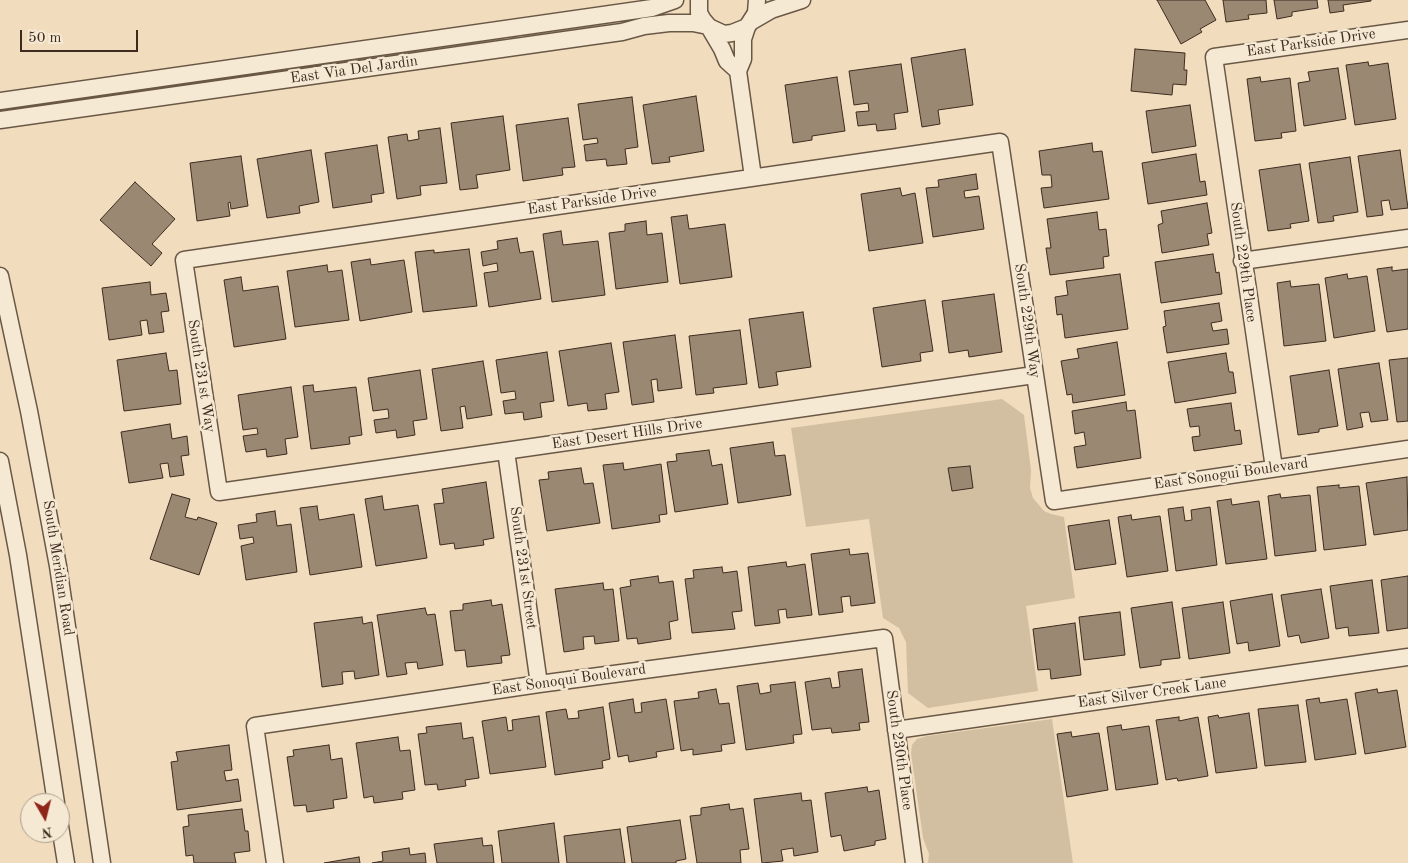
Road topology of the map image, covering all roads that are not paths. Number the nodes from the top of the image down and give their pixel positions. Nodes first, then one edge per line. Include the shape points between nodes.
1 (675, 0) edge
2 (699, 0) edge
3 (757, 0) edge
4 (802, 0) edge
5 (750, 24) junction
6 (708, 27) junction
7 (1408, 30) edge
8 (1214, 57) joint
9 (738, 70) junction
10 (0, 100) edge
11 (0, 120) edge
12 (1000, 142) joint
13 (753, 178) junction
14 (1408, 238) edge
15 (184, 260) joint
16 (1242, 261) junction
17 (0, 276) edge
18 (1034, 375) junction
19 (1408, 449) edge
20 (506, 451) junction
21 (0, 461) edge
22 (1274, 468) junction
23 (219, 492) joint
24 (1054, 500) joint
25 (884, 638) joint
26 (1408, 657) edge
27 (540, 684) junction
28 (896, 730) junction
29 (54, 793) edge
30 (63, 843) edge
31 (66, 863) edge
32 (102, 863) edge
33 (275, 863) edge
34 (914, 863) edge

1 - 10 street, East Via Del Jardin via 652,8
2 - 6 street via 699,13
3 - 5 street via 756,13
4 - 5 street via 771,10
5 - 6 street, East Via Del Jardin via 732,34
5 - 9 street via 743,39 744,59
6 - 9 street via 727,61
6 - 11 street, East Via Del Jardin via 684,23 652,25
7 - 8 street, East Parkside Drive
8 - 16 street, South 229th Place
9 - 13 street
12 - 13 street, East Parkside Drive
12 - 18 street, South 229th Way
13 - 15 street, East Parkside Drive
14 - 16 street
15 - 23 street, South 231st Way
16 - 22 street, South 229th Place
17 - 32 street, South Meridian Road via 58,566
18 - 20 street, East Desert Hills Drive
18 - 24 street, South 229th Way
19 - 22 street, East Sonogui Boulevard
20 - 23 street, East Desert Hills Drive
20 - 27 street, South 231st Street
21 - 29 street via 18,554
22 - 24 street, East Sonogui Boulevard
25 - 27 street, East Sonoqui Boulevard
25 - 28 street, South 230th Place
26 - 28 street, East Silver Creek Lane
27 - 33 street, East Sonoqui Boulevard via 255,726
28 - 34 street, South 230th Place
30 - 31 street

